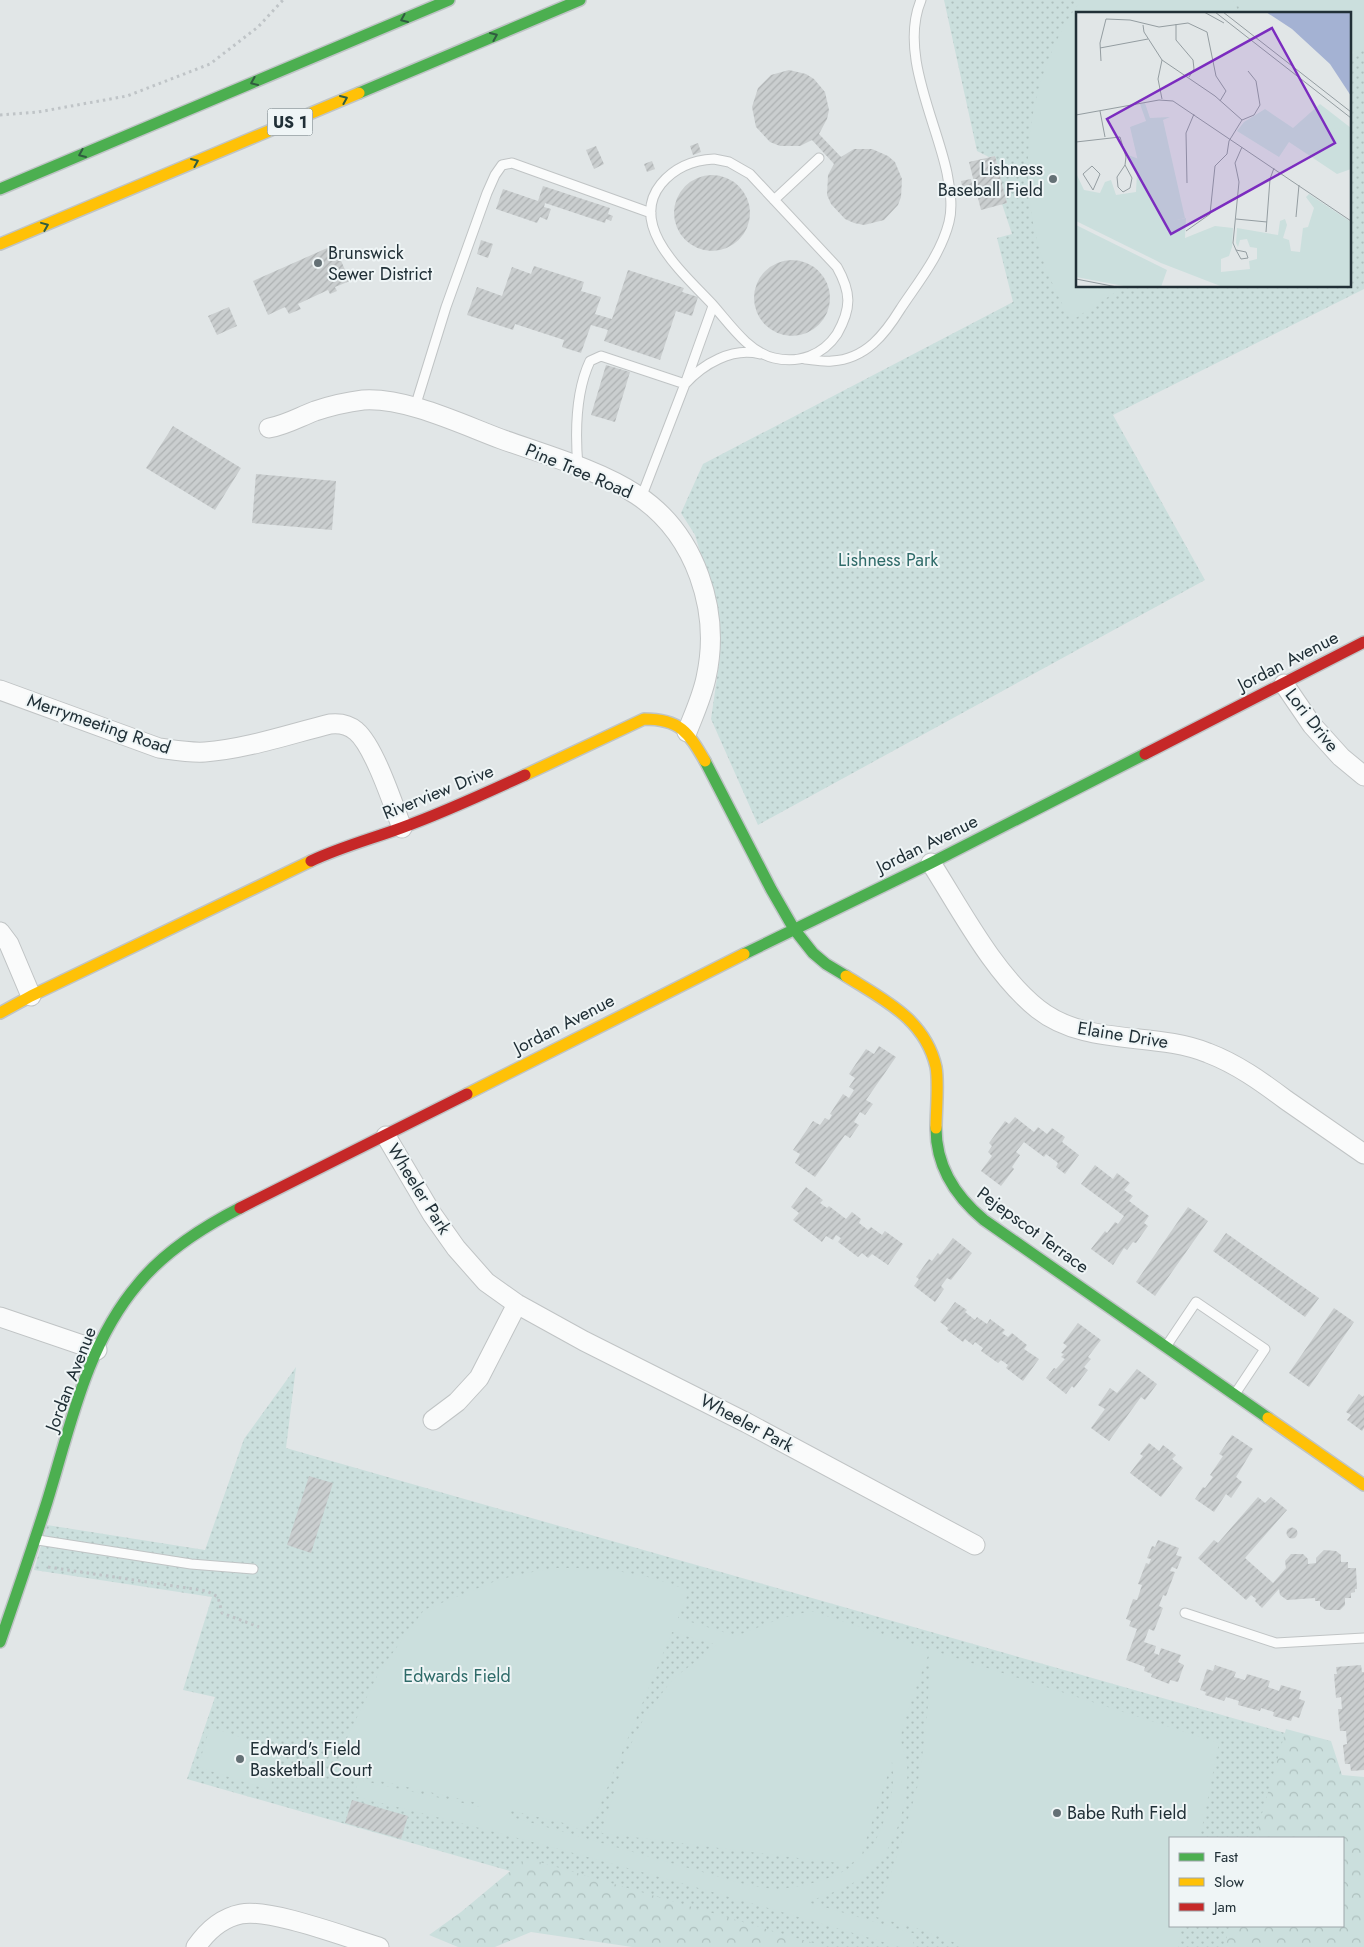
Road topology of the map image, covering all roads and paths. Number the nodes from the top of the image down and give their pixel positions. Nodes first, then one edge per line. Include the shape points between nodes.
1 (283, 0) edge
2 (449, 0) edge
3 (580, 0) edge
4 (920, 0) edge
5 (0, 115) edge
6 (819, 158) dead end
7 (0, 189) edge
8 (774, 200) junction
9 (651, 213) junction
10 (0, 244) edge
11 (713, 306) junction
12 (773, 358) junction
13 (805, 359) junction
14 (685, 384) junction
15 (415, 407) junction
16 (269, 428) dead end
17 (578, 467) junction
18 (641, 498) junction
19 (1364, 642) edge
20 (1284, 684) junction
21 (0, 690) edge
22 (687, 732) junction
23 (1364, 776) edge
24 (402, 828) junction
25 (931, 863) junction
26 (794, 929) junction
27 (0, 932) edge
28 (31, 996) junction
29 (0, 1012) edge
30 (386, 1136) junction
31 (1364, 1154) edge
32 (517, 1304) junction
33 (0, 1316) edge
34 (1167, 1346) junction
35 (97, 1350) junction
36 (1235, 1394) junction
37 (433, 1420) dead end
38 (1364, 1485) edge
39 (35, 1540) junction
40 (975, 1545) dead end
41 (48, 1567) dead end
42 (253, 1569) dead end
43 (1185, 1613) dead end
44 (259, 1627) dead end
45 (1, 1634) edge
46 (1364, 1638) edge
47 (196, 1947) edge
48 (379, 1947) edge

1 - 5 path via 258,27 210,64 127,96 38,112
2 -> 7 main road
10 -> 3 main road, US 1
4 - 13 lane via 913,41 952,196 949,221 940,248 886,332 876,342 846,358 832,361
6 - 8 lane
8 - 9 lane via 750,174 729,162 698,160 667,177 651,201
8 - 13 lane via 837,267 846,283 849,301 845,320 822,350
9 - 11 lane via 662,247
9 - 15 lane via 512,163 502,165 487,193 446,307
11 - 12 lane via 747,342
11 - 14 lane
12 - 13 lane
12 - 14 lane via 749,352 731,354 713,362
14 - 17 lane via 601,356 590,361 583,376 579,400 575,438
14 - 18 lane
15 - 16 street, Pine Tree Road via 364,400 314,412
15 - 17 street, Pine Tree Road
17 - 18 street, Pine Tree Road via 619,484
18 - 22 street, Pine Tree Road via 670,524 683,541 693,559 709,612 709,663
19 - 20 main road, Jordan Avenue
20 - 23 street, Lori Drive via 1312,725
20 - 25 main road, Jordan Avenue
21 - 24 street, Merrymeeting Road via 159,748 181,751 224,750 330,724 344,724 356,731 369,748
22 - 24 main road, Riverview Drive via 674,723 644,720
22 - 26 main road, Riverview Drive
24 - 28 main road, Riverview Drive via 333,851
25 - 26 main road, Jordan Avenue
25 - 31 street, Elaine Drive via 994,962 1022,994 1057,1022 1099,1034 1186,1045 1229,1062
26 - 30 main road, Jordan Avenue
26 - 34 main road, Pejepscot Terrace via 826,964 885,1000 920,1031 936,1068 939,1155 944,1172 967,1206
27 - 28 street via 9,944
28 - 29 main road, Riverview Drive
30 - 32 street, Wheeler Park via 456,1248 486,1282
30 - 35 main road, Jordan Avenue via 211,1223 165,1255 129,1294
32 - 37 street via 479,1378 457,1402
32 - 40 street, Wheeler Park
33 - 35 street
34 - 36 main road, Pejepscot Terrace
34 - 36 lane via 1196,1302 1265,1349
35 - 39 main road, Jordan Avenue
36 - 38 main road, Pejepscot Terrace
39 - 42 lane via 191,1564
39 - 45 main road, Jordan Avenue
41 - 44 path via 207,1591 218,1597 222,1613
43 - 46 lane via 1276,1643
47 - 48 street via 207,1932 222,1921 242,1914 265,1914

